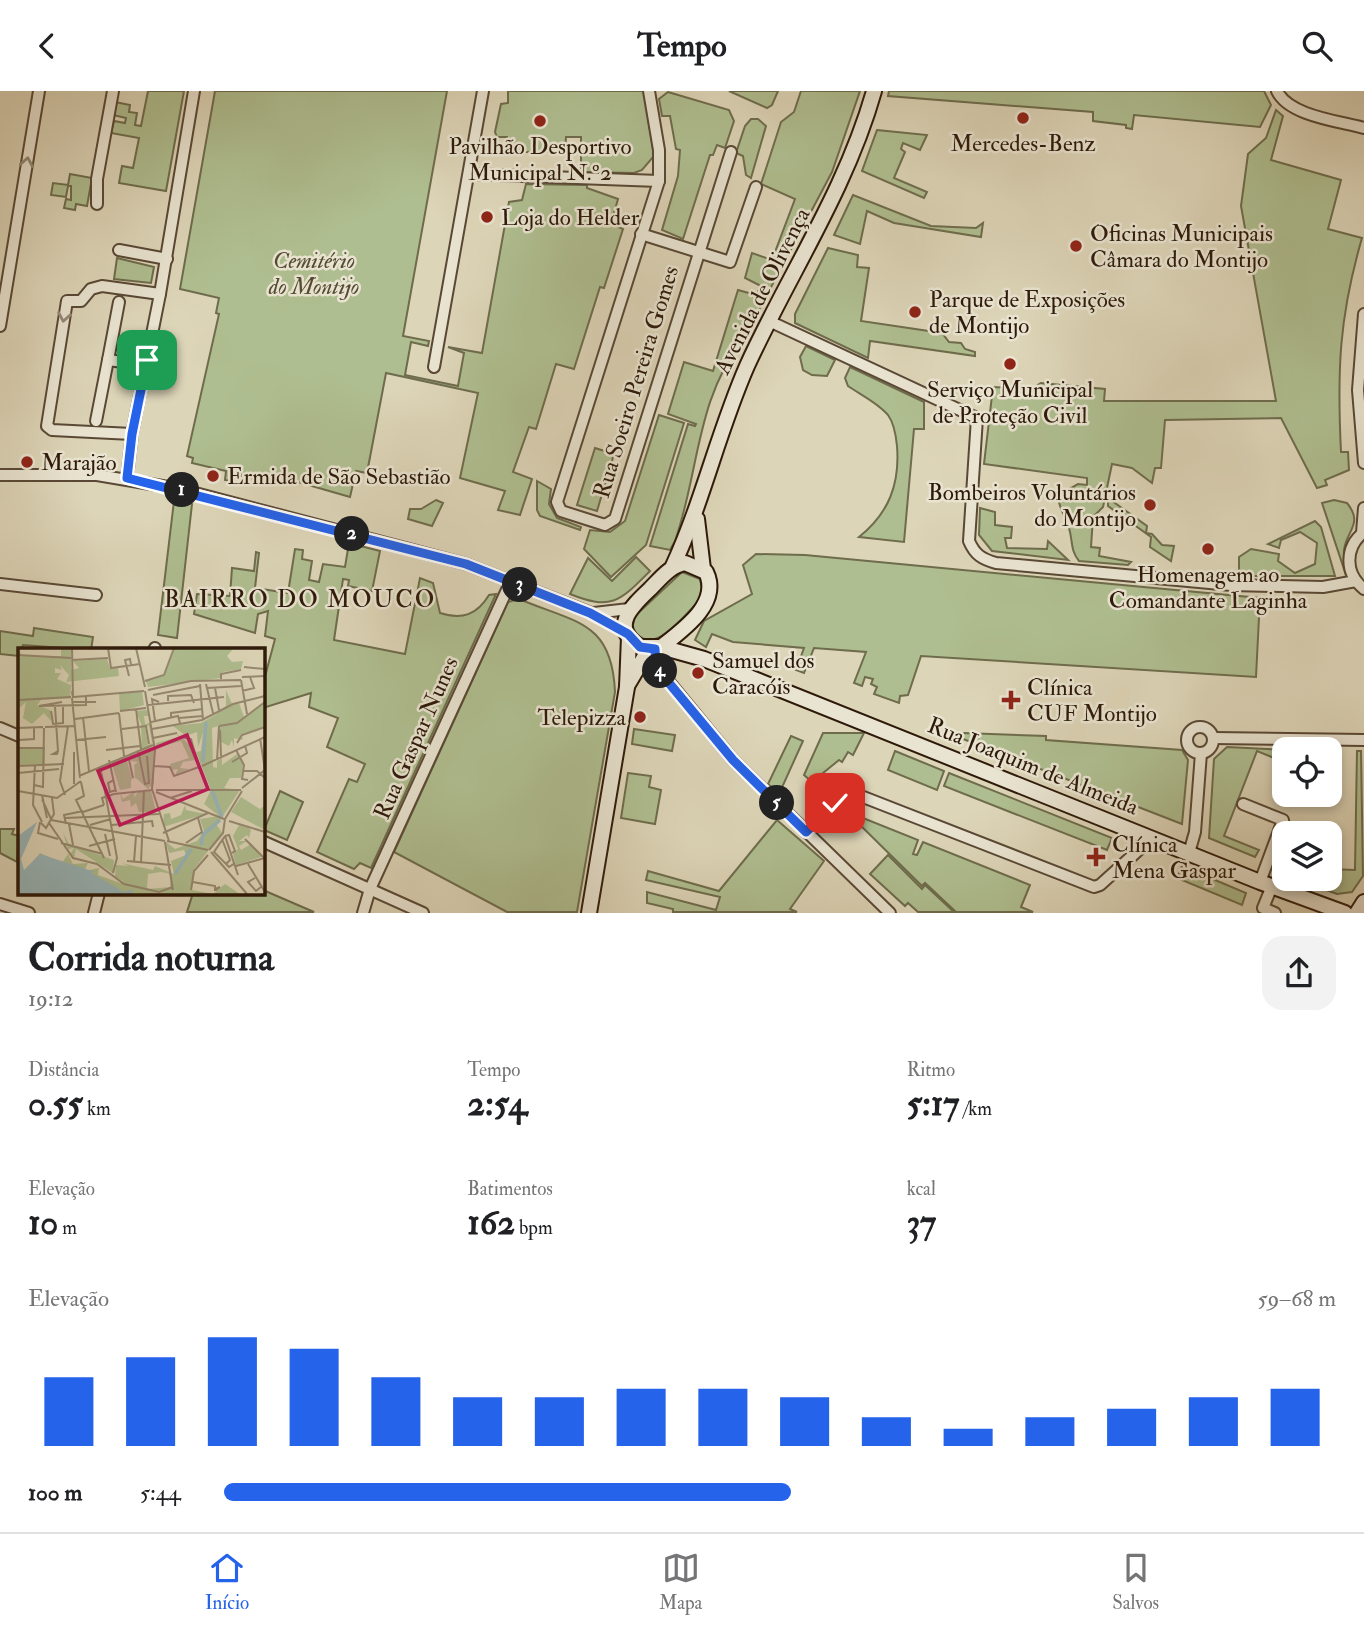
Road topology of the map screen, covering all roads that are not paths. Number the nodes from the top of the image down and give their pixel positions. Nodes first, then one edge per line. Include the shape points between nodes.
1 (39, 91) edge
2 (113, 91) edge
3 (194, 91) edge
4 (483, 91) edge
5 (649, 91) edge
6 (874, 91) edge
7 (1277, 91) edge
8 (1364, 128) edge
9 (730, 152) dead end
10 (470, 174) junction
11 (659, 181) junction
12 (756, 187) dead end
13 (97, 204) dead end
14 (641, 234) junction
15 (119, 250) dead end
16 (698, 255) junction
17 (167, 259) junction
18 (160, 294) junction
19 (119, 302) dead end
20 (1364, 314) edge
21 (769, 321) junction
22 (0, 326) edge
23 (108, 360) junction
24 (146, 365) junction
25 (434, 367) dead end
26 (96, 421) dead end
27 (132, 434) junction
28 (1364, 463) edge
29 (0, 475) edge
30 (127, 478) junction
31 (1364, 508) edge
32 (696, 513) junction
33 (1363, 532) edge
34 (673, 566) junction
35 (704, 569) junction
36 (510, 581) junction
37 (0, 583) edge
38 (1360, 585) edge
39 (96, 596) dead end
40 (629, 609) junction
41 (590, 613) junction
42 (683, 627) junction
43 (628, 636) junction
44 (655, 648) junction
45 (704, 659) junction
46 (649, 665) junction
47 (627, 687) junction
48 (0, 728) edge
49 (18, 736) edge
50 (1213, 738) junction
51 (1364, 740) edge
52 (1201, 754) junction
53 (1243, 804) dead end
54 (806, 832) junction
55 (1152, 838) junction
56 (264, 842) edge
57 (1189, 853) junction
58 (1266, 884) junction
59 (370, 890) junction
60 (98, 895) edge
61 (1364, 902) edge
62 (0, 904) edge
63 (29, 912) edge
64 (94, 912) edge
65 (363, 912) edge
66 (423, 912) edge
67 (589, 912) edge
68 (890, 912) edge
69 (1275, 912) edge
70 (1345, 912) edge
71 (1357, 912) edge

22 -> 1 street
2 - 13 street via 97,179
3 - 17 street
4 - 10 street
5 - 11 street
6 - 21 main road, Avenida de Olivença via 832,204
7 - 8 street via 1281,99 1301,110
9 - 16 street, Rua Soeiro Pereira Gomes
10 - 11 street
10 - 25 street
11 - 14 street, Rua Soeiro Pereira Gomes
12 - 16 street via 730,263
14 - 16 street
14 - 16 street, Rua Soeiro Pereira Gomes via 557,502 561,511 605,525 615,519
15 - 17 street
17 - 18 street
18 - 24 street
18 -> 27 street via 102,286 91,289 81,301 66,301 47,426 52,430
19 - 23 street
20 - 28 street via 1358,390
21 - 32 main road, Avenida de Olivença via 732,402
21 - 38 street via 977,418 969,541 984,559 1225,584
23 - 24 street
23 - 26 street
24 - 27 street
27 - 30 street
29 - 30 street
30 - 36 street via 429,554
31 - 33 street
32 - 34 main road, Avenida de Olivença
32 - 35 main road, Avenida de Olivença
33 - 38 street via 1349,561
34 - 35 main road via 685,563
34 - 40 main road
35 - 42 main road, Avenida de Olivença via 710,580 710,598
36 - 41 street
36 - 59 street, Rua Gaspar Nunes
37 - 39 street
40 - 41 street
40 - 43 main road via 625,621
41 - 43 street
42 - 44 main road
42 - 45 main road via 691,646
43 - 44 main road, Rua Joaquim de Almeida via 640,647
43 - 47 main road
44 - 45 main road, Rua Joaquim de Almeida
44 - 46 main road
45 - 55 main road, Rua Joaquim de Almeida
46 - 47 main road
46 - 54 street via 733,760
47 - 67 main road
48 - 49 street
50 - 51 street
50 - 52 street via 1209,750
50 - 52 street via 1201,727 1189,733 1188,745
52 - 57 street
53 - 58 street via 1283,820
54 - 55 street via 842,795 853,793 1094,887
54 - 68 street
55 - 57 main road, Rua Joaquim de Almeida
56 - 59 street
57 - 58 main road, Rua Joaquim de Almeida
58 - 69 street via 1263,908
58 - 70 main road, Rua Joaquim de Almeida
59 - 65 street, Rua Gaspar Nunes
59 - 66 street
60 - 64 street
61 - 71 main road
62 - 63 street

